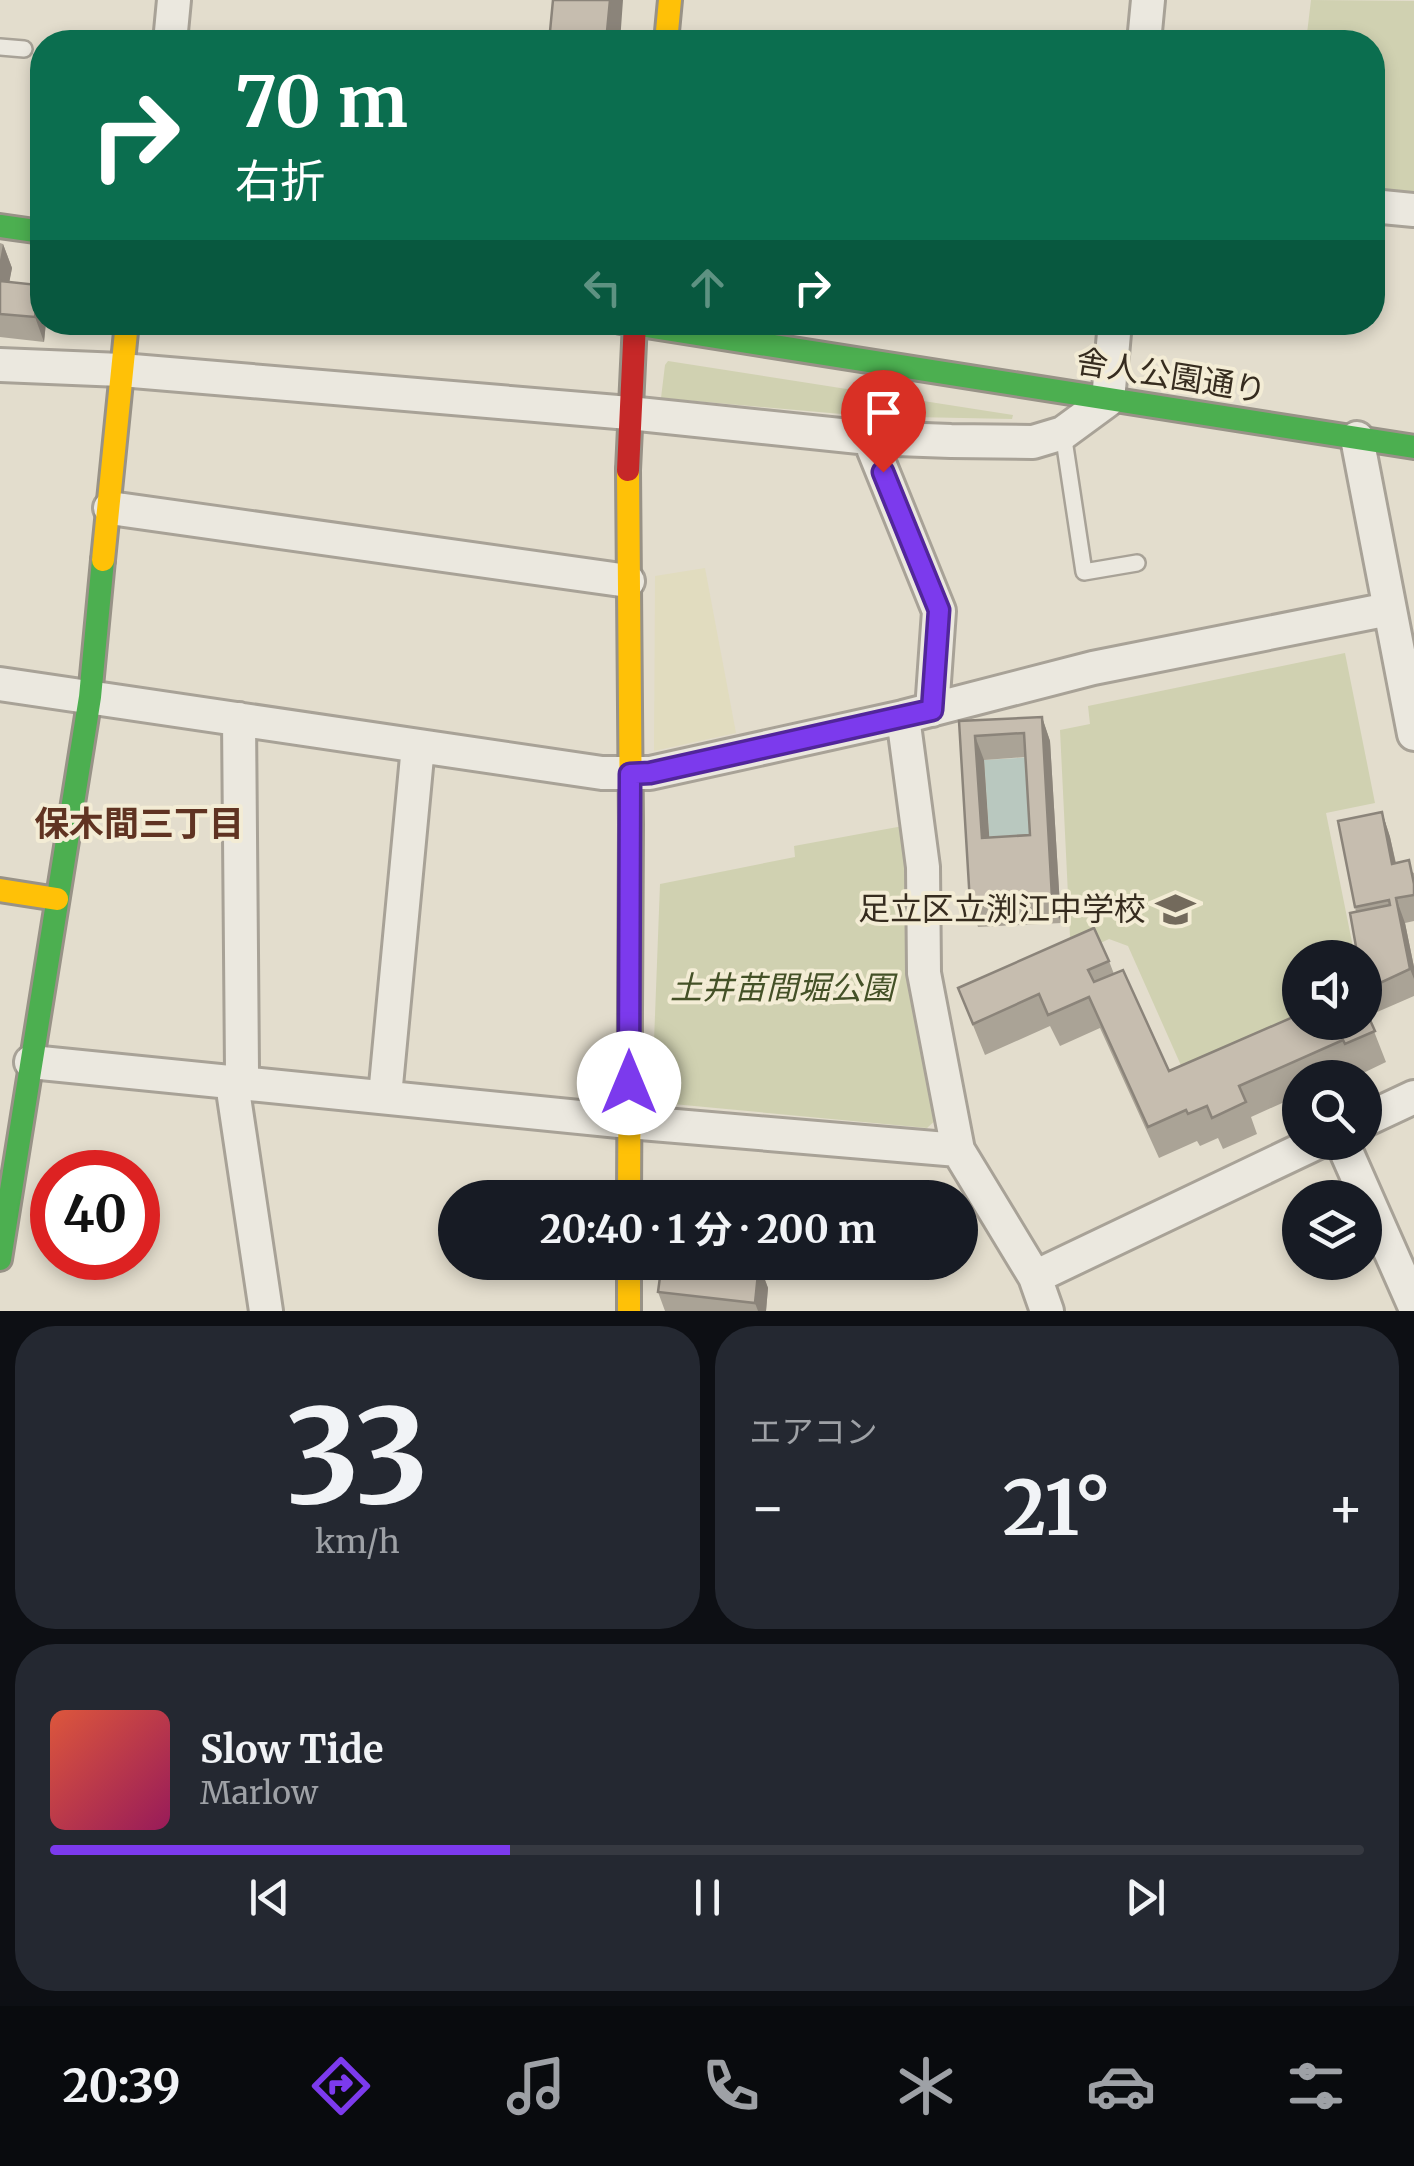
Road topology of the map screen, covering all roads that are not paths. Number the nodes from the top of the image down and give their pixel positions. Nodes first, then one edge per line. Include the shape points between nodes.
1 (174, 0) edge
2 (670, 0) edge
3 (1148, 0) edge
4 (171, 30) edge
5 (667, 30) edge
6 (1145, 30) edge
7 (0, 47) edge
8 (24, 49) dead end
9 (1385, 207) edge
10 (1414, 210) edge
11 (0, 226) edge
12 (30, 230) edge
13 (125, 335) edge
14 (630, 335) edge
15 (704, 335) edge
16 (1114, 335) edge
17 (0, 365) edge
18 (121, 370) junction
19 (1108, 400) junction
20 (628, 413) junction
21 (1063, 433) junction
22 (869, 438) junction
23 (1358, 438) junction
24 (1414, 447) edge
25 (110, 508) junction
26 (1138, 563) dead end
27 (628, 582) junction
28 (1389, 609) junction
29 (0, 684) edge
30 (90, 697) junction
31 (918, 714) junction
32 (239, 719) junction
33 (1414, 734) edge
34 (418, 746) junction
35 (630, 774) junction
36 (0, 890) edge
37 (57, 898) junction
38 (32, 1062) junction
39 (236, 1083) junction
40 (386, 1096) junction
41 (1414, 1097) edge
42 (1382, 1112) edge
43 (629, 1122) junction
44 (958, 1150) junction
45 (1282, 1159) edge
46 (1350, 1160) edge
47 (629, 1180) edge
48 (5, 1199) edge
49 (0, 1260) edge
50 (1035, 1278) junction
51 (629, 1280) edge
52 (1414, 1305) edge
53 (266, 1311) edge
54 (629, 1311) edge
55 (1047, 1311) edge

1 - 4 street
2 - 5 street
3 - 6 street
7 - 8 lane
9 - 10 street
11 - 12 street
13 - 18 street
14 - 20 street
15 - 19 street, 舎人公園通り
16 - 19 street
17 - 18 street
18 - 20 street
18 - 25 street
19 - 21 street
19 - 23 street, 舎人公園通り
20 - 22 street
20 - 27 street
21 - 22 street via 1033,442
21 - 26 lane via 1084,572
22 - 31 street via 939,610
23 - 24 street, 舎人公園通り
23 - 28 street
25 - 27 street
25 - 30 street
27 - 35 street
28 - 31 street via 1093,668
28 - 33 street
29 - 30 street
30 - 32 street
30 - 37 street
31 - 35 street
31 - 44 street via 924,973
32 - 34 street
32 - 39 street via 242,1070
34 - 35 street
34 - 40 street
35 - 43 street
36 - 37 street
37 - 38 street
38 - 39 street
38 - 48 street
39 - 40 street
39 - 53 street
40 - 43 street
41 - 42 street
43 - 44 street
43 - 47 street
44 - 50 street
45 - 50 street
46 - 52 street
48 - 49 street
50 - 55 street
51 - 54 street

